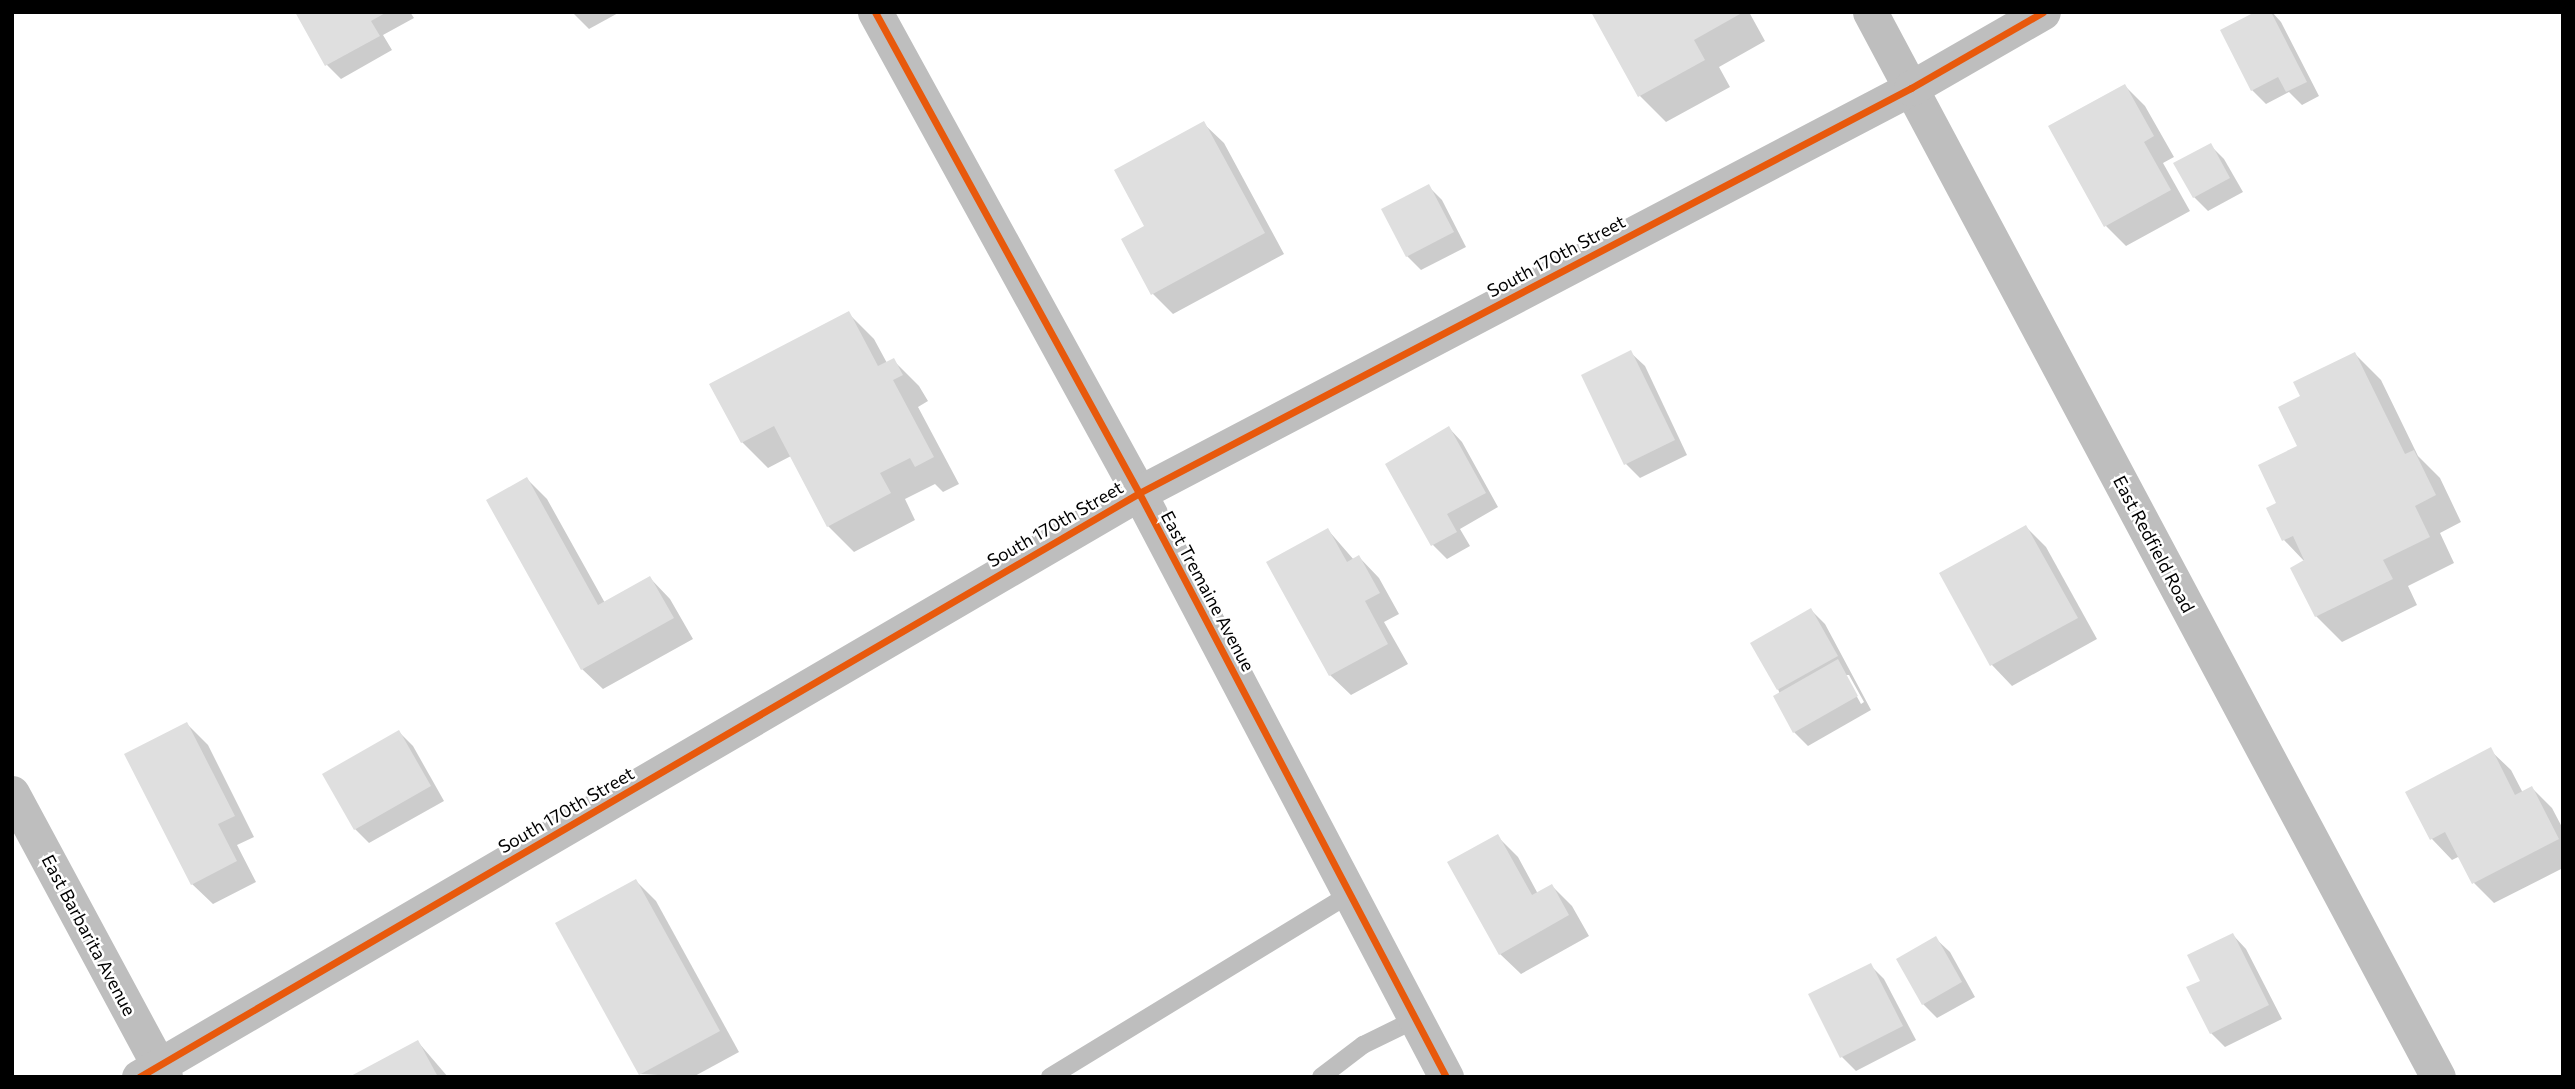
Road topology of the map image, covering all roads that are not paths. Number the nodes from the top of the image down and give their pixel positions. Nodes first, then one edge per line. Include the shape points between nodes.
1 (875, 12) edge
2 (1870, 12) edge
3 (2043, 12) edge
4 (1911, 88) junction
5 (1139, 493) junction
6 (12, 793) edge
7 (1350, 894) junction
8 (1416, 1019) junction
9 (154, 1073) edge
10 (1050, 1077) edge
11 (1321, 1077) edge
12 (1446, 1077) edge
13 (2438, 1077) edge

1 - 5 street, East Tremaine Avenue
2 - 4 street, East Redfield Road
3 - 4 street, South 170th Street
4 - 5 street, South 170th Street
4 - 13 street, East Redfield Road
5 - 7 street, East Tremaine Avenue
5 - 9 street, South 170th Street
6 - 9 street, East Barbarita Avenue
7 - 8 street, East Tremaine Avenue
7 - 10 lane
8 - 11 lane via 1363,1045
8 - 12 street, East Tremaine Avenue

